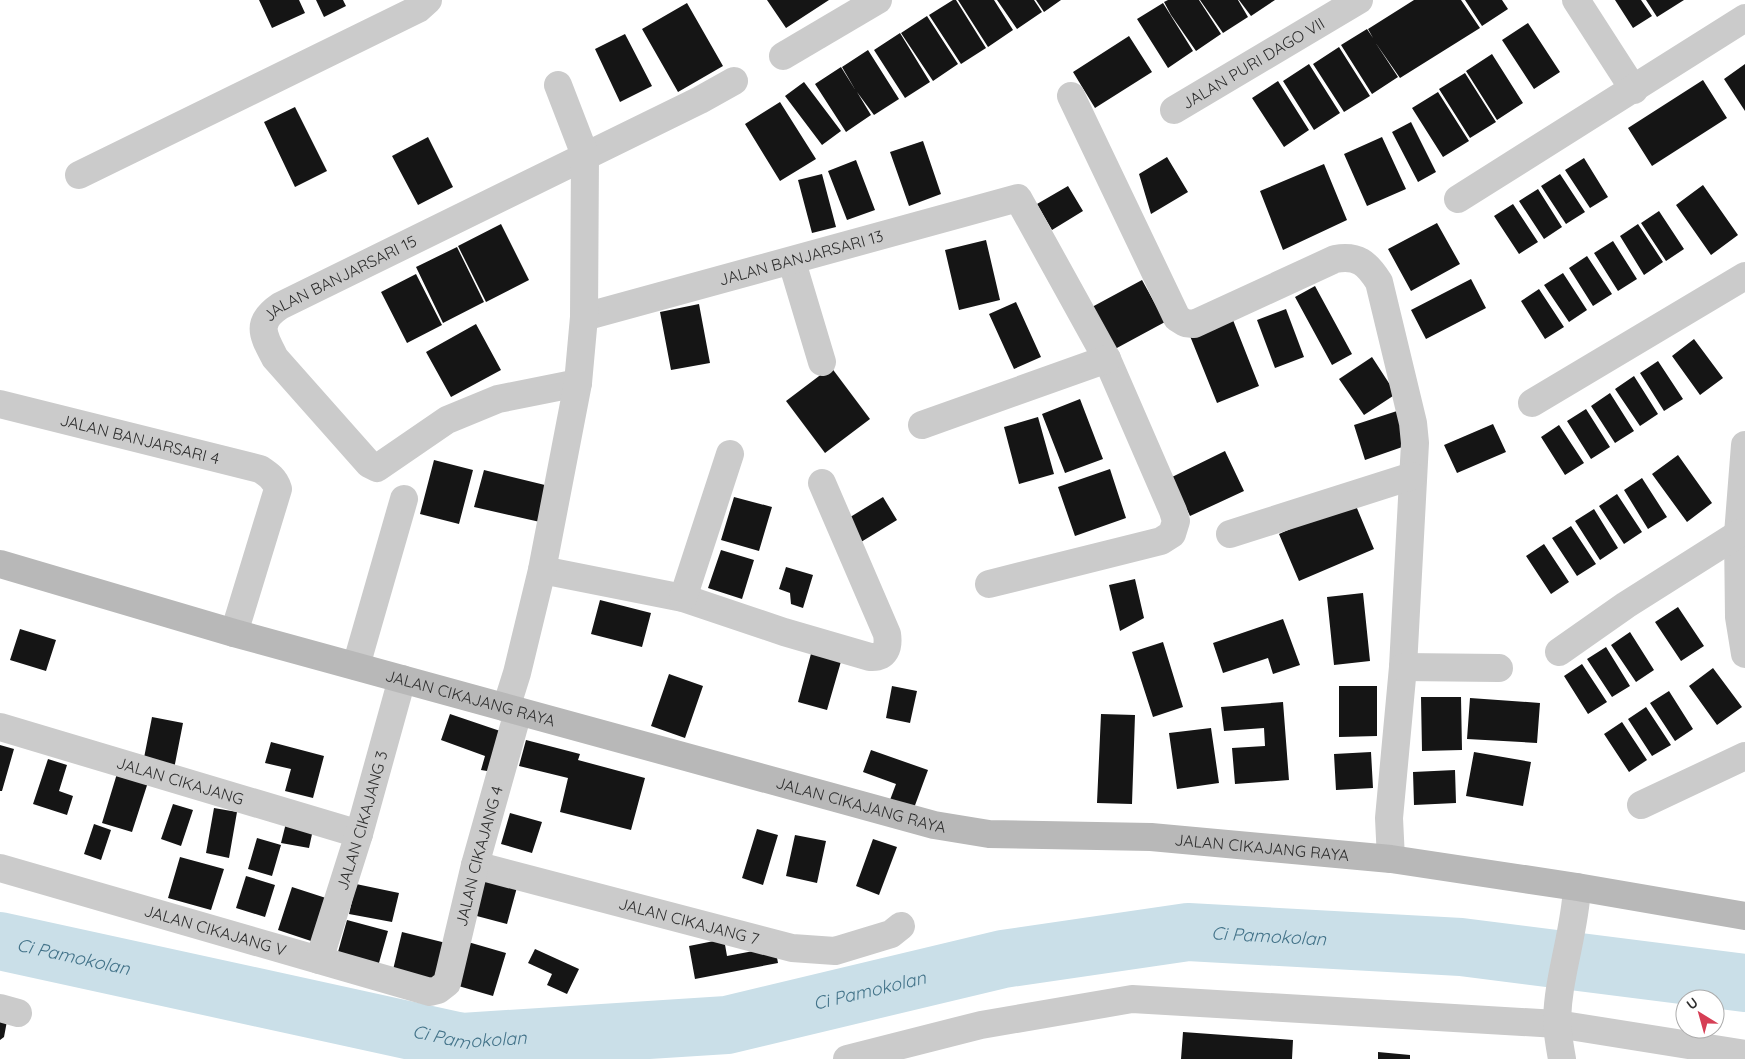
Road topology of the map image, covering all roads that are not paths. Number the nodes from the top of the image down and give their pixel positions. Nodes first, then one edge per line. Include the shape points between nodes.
1 (428, 0) edge
2 (878, 0) edge
3 (1359, 0) edge
4 (1576, 0) edge
5 (1745, 18) edge
6 (783, 56) dead end
7 (734, 81) dead end
8 (558, 85) dead end
9 (1634, 90) junction
10 (1071, 96) dead end
11 (1174, 110) dead end
12 (585, 156) junction
13 (79, 176) dead end
14 (1458, 199) dead end
15 (792, 262) junction
16 (1745, 276) edge
17 (584, 317) junction
18 (1107, 359) junction
19 (822, 362) dead end
20 (578, 383) junction
21 (1532, 403) dead end
22 (0, 404) edge
23 (922, 425) dead end
24 (1745, 445) edge
25 (730, 454) dead end
26 (1412, 476) junction
27 (822, 483) dead end
28 (404, 499) dead end
29 (1742, 533) edge
30 (1230, 534) dead end
31 (0, 564) edge
32 (542, 570) junction
33 (989, 584) dead end
34 (683, 598) junction
35 (234, 633) junction
36 (1559, 652) dead end
37 (1745, 654) edge
38 (356, 666) junction
39 (1403, 667) junction
40 (1499, 668) dead end
41 (402, 679) junction
42 (512, 710) junction
43 (0, 727) edge
44 (1745, 756) edge
45 (1641, 805) dead end
46 (359, 834) junction
47 (1391, 859) junction
48 (475, 865) junction
49 (0, 868) edge
50 (1576, 896) junction
51 (1745, 916) edge
52 (901, 926) dead end
53 (319, 960) junction
54 (430, 992) joint
55 (1557, 1024) junction
56 (1745, 1054) edge
57 (847, 1059) edge
58 (1562, 1059) edge

1 - 13 street via 418,9
2 - 6 street
3 - 11 street, JALAN PURI DAGO VII
4 - 9 street
5 - 9 street
7 - 12 street, JALAN BANJARSARI 15
8 - 12 street
9 - 14 street
10 - 26 street via 1171,307 1177,318 1185,323 1194,324 1335,258 1359,260 1371,268 1379,282 1413,423
12 - 17 street, JALAN CIKAJANG 4
12 - 20 street, JALAN BANJARSARI 15 via 280,306 269,313 263,324 265,339 275,358 377,468 447,420 498,399
15 - 17 street, JALAN BANJARSARI 13
15 - 18 street, JALAN BANJARSARI 13 via 1018,198
15 - 19 street
16 - 21 street
17 - 20 street, JALAN CIKAJANG 4
18 - 23 street
18 - 33 street via 1173,511 1176,521 1172,534 1160,541
20 - 32 street, JALAN CIKAJANG 4
22 - 35 street, JALAN BANJARSARI 4 via 260,469 276,482 278,489
24 - 29 street
25 - 34 street
26 - 30 street
26 - 39 street
27 - 34 street via 887,634 888,646 883,655 870,657
28 - 38 street
29 - 36 street via 1626,605
29 - 37 street via 1739,617
31 - 35 main road, JALAN CIKAJANG RAYA
32 - 34 street
32 - 42 street, JALAN CIKAJANG 4 via 517,673
35 - 38 main road, JALAN CIKAJANG RAYA
38 - 41 main road, JALAN CIKAJANG RAYA
39 - 40 street
39 - 47 street via 1389,818
41 - 42 main road, JALAN CIKAJANG RAYA
41 - 46 street, JALAN CIKAJANG 3
42 - 47 main road, JALAN CIKAJANG RAYA via 934,825 988,834 1151,837
42 - 48 street, JALAN CIKAJANG 4
43 - 46 street, JALAN CIKAJANG
44 - 45 street
46 - 53 street, JALAN CIKAJANG 3
47 - 50 main road, JALAN CIKAJANG RAYA
48 - 52 street, JALAN CIKAJANG 7 via 792,948 835,950 891,934
48 - 54 street, JALAN CIKAJANG 4 via 447,983
49 - 53 street, JALAN CIKAJANG V
50 - 51 main road, JALAN CIKAJANG RAYA
50 - 55 street
53 - 54 street, JALAN CIKAJANG V
55 - 56 street
55 - 57 street via 1132,999 981,1025
55 - 58 street

